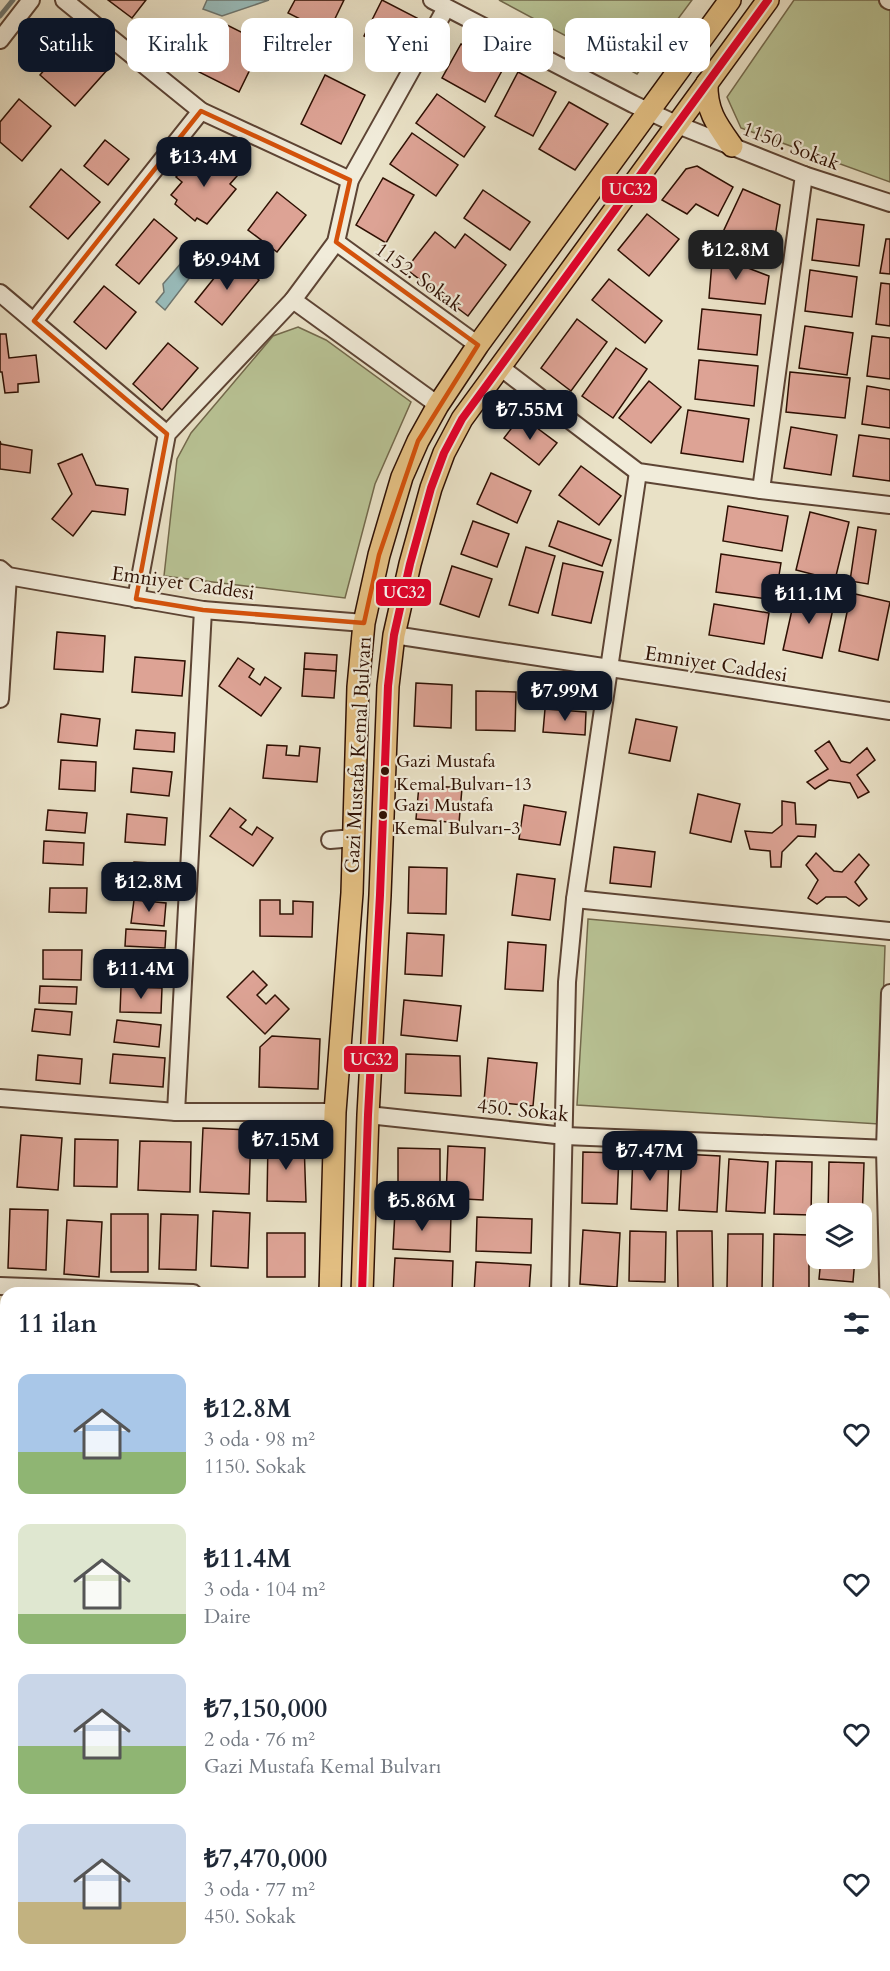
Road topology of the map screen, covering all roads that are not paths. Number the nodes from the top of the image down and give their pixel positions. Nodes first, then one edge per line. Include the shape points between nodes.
1 (32, 0) edge
2 (64, 0) edge
3 (730, 0) edge
4 (768, 0) edge
5 (439, 4) edge
6 (0, 40) edge
7 (707, 83) junction
8 (201, 111) junction
9 (648, 111) junction
10 (678, 124) junction
11 (732, 146) junction
12 (804, 175) junction
13 (350, 180) junction
14 (890, 203) edge
15 (336, 242) junction
16 (0, 293) edge
17 (293, 300) junction
18 (34, 321) junction
19 (478, 345) junction
20 (500, 367) junction
21 (438, 405) junction
22 (167, 434) junction
23 (638, 472) junction
24 (761, 490) junction
25 (890, 505) edge
26 (4, 572) edge
27 (136, 599) junction
28 (203, 610) junction
29 (364, 623) junction
30 (2, 627) edge
31 (394, 635) junction
32 (609, 669) junction
33 (0, 699) edge
34 (890, 711) edge
35 (354, 838) junction
36 (330, 840) dead end
37 (575, 899) junction
38 (890, 931) edge
39 (890, 993) edge
40 (0, 1098) edge
41 (176, 1112) junction
42 (335, 1112) junction
43 (368, 1115) junction
44 (565, 1136) junction
45 (888, 1149) edge
46 (0, 1286) edge
47 (28, 1287) edge
48 (330, 1287) edge
49 (362, 1287) edge
50 (560, 1287) edge
51 (888, 1287) edge

1 - 6 street
2 - 8 street
3 - 9 main road, Gazi Mustafa Kemal Bulvarı
4 - 7 main road, Gazi Mustafa Kemal Bulvarı
5 - 9 street, 1150. Sokak
5 - 13 street
7 - 10 main road, Gazi Mustafa Kemal Bulvarı
7 - 11 main road via 707,98 715,122
8 - 13 street
8 - 18 street
9 - 10 street, 1150. Sokak
9 - 19 main road, Gazi Mustafa Kemal Bulvarı
10 - 11 street, 1150. Sokak
10 - 20 main road, Gazi Mustafa Kemal Bulvarı
11 - 12 street, 1150. Sokak
12 - 14 street, 1150. Sokak
12 - 24 street
13 - 15 street
15 - 17 street
15 - 19 street, 1152. Sokak
16 - 18 street
17 - 21 street
17 - 22 street
18 - 22 street
19 - 21 main road, Gazi Mustafa Kemal Bulvarı
20 - 23 street
20 - 31 main road, Gazi Mustafa Kemal Bulvarı via 444,453 410,564
21 - 29 main road, Gazi Mustafa Kemal Bulvarı via 402,477
22 - 27 street
23 - 24 street
23 - 32 street
24 - 25 street
26 - 27 street, Emniyet Caddesi
26 - 30 street
27 - 28 street, Emniyet Caddesi
28 - 29 street, Emniyet Caddesi
28 - 41 street
29 - 35 main road, Gazi Mustafa Kemal Bulvarı via 358,687
30 - 33 street
31 - 32 street, Emniyet Caddesi
31 - 43 main road, Gazi Mustafa Kemal Bulvarı via 388,686
32 - 34 street, Emniyet Caddesi
32 - 37 street
35 - 36 street
35 - 42 main road, Gazi Mustafa Kemal Bulvarı
37 - 38 street
37 - 44 street via 567,982
39 - 45 street
40 - 41 street
41 - 42 street
42 - 48 main road, Gazi Mustafa Kemal Bulvarı
43 - 44 street, 450. Sokak
43 - 49 main road, Gazi Mustafa Kemal Bulvarı
44 - 45 street, 450. Sokak
44 - 50 street
45 - 51 street
46 - 47 street

